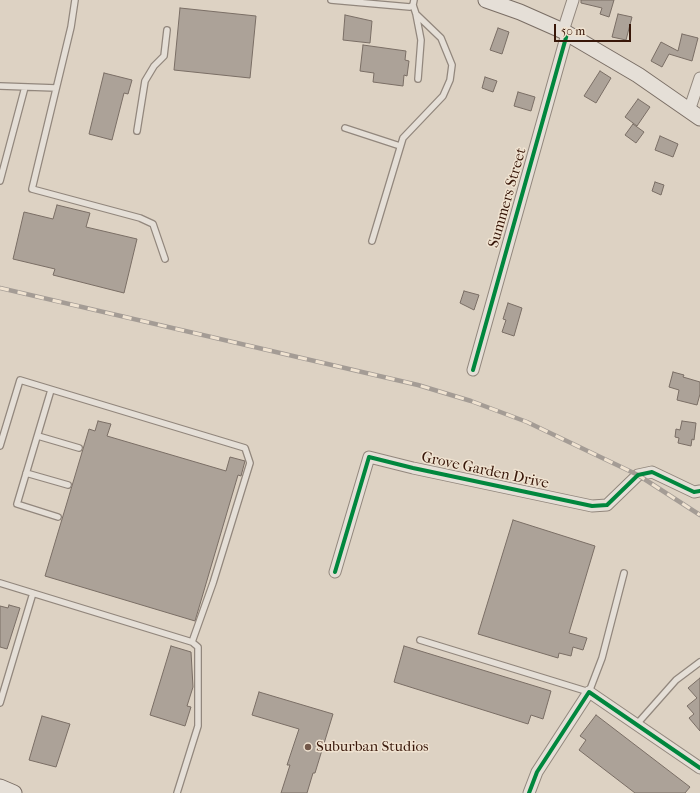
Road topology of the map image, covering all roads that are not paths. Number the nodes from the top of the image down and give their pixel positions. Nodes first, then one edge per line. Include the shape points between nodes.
1 (75, 0) edge
2 (332, 0) edge
3 (486, 0) edge
4 (573, 0) edge
5 (414, 3) edge
6 (416, 14) junction
7 (167, 30) dead end
8 (565, 32) junction
9 (700, 78) edge
10 (418, 80) dead end
11 (0, 86) edge
12 (25, 87) junction
13 (56, 88) junction
14 (694, 115) edge
15 (345, 128) dead end
16 (137, 131) dead end
17 (400, 146) junction
18 (0, 181) edge
19 (372, 241) dead end
20 (165, 259) dead end
21 (473, 370) dead end
22 (51, 390) junction
23 (38, 436) junction
24 (0, 446) edge
25 (79, 448) dead end
26 (26, 473) junction
27 (68, 486) dead end
28 (700, 491) edge
29 (58, 517) dead end
30 (335, 572) dead end
31 (624, 573) dead end
32 (0, 583) edge
33 (33, 593) junction
34 (420, 640) dead end
35 (192, 642) junction
36 (700, 662) edge
37 (589, 692) junction
38 (0, 703) edge
39 (637, 724) junction
40 (700, 768) edge
41 (0, 787) edge
42 (14, 793) edge
43 (177, 793) edge
44 (530, 793) edge

1 - 13 lane
2 - 5 lane via 402,6
3 - 8 main road
4 - 8 street, Summers Street
5 - 6 lane
6 - 10 lane via 420,40
6 - 17 lane via 441,38 452,65 450,80 443,96 403,138
7 - 16 lane via 164,56 145,81
8 - 14 main road via 638,75
8 - 21 street, Summers Street
9 - 14 street
11 - 12 lane
12 - 13 lane
12 - 18 lane
13 - 20 lane via 32,189 140,218 153,224
15 - 17 lane
17 - 19 lane
22 - 23 lane
22 - 24 lane via 20,380
22 - 35 lane via 246,448 250,463
23 - 25 lane
23 - 26 lane
26 - 27 lane
26 - 29 lane via 17,504
28 - 30 street, Grove Garden Drive via 694,492 652,472 638,476 607,505 592,506 369,457
31 - 37 lane via 602,658
32 - 33 lane
33 - 35 lane
33 - 38 lane
34 - 37 lane
35 - 43 lane via 198,647 198,726
36 - 39 lane via 676,680
37 - 39 street
37 - 44 street via 537,772
39 - 40 street
41 - 42 main road

